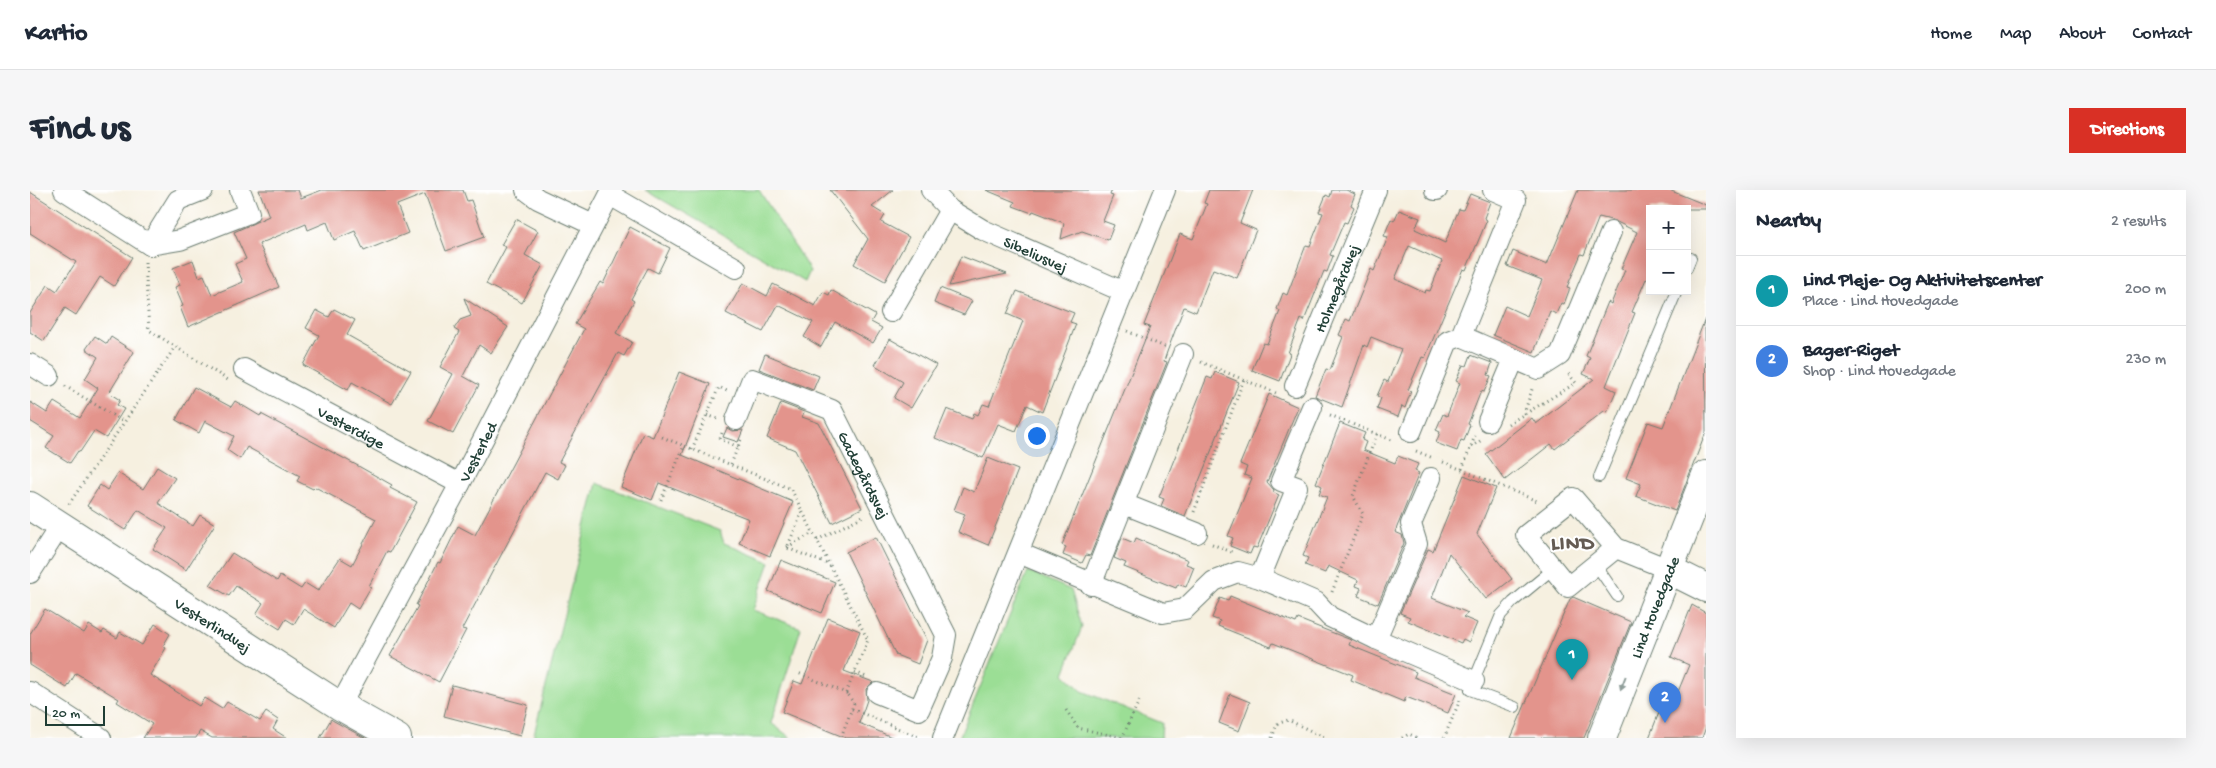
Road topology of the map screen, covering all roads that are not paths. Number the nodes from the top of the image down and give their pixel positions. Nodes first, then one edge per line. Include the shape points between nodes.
1 (64, 190) edge
2 (203, 190) edge
3 (240, 190) edge
4 (526, 190) edge
5 (931, 190) edge
6 (1165, 190) edge
7 (1376, 190) edge
8 (1494, 190) edge
9 (611, 192) edge
10 (950, 210) junction
11 (593, 225) junction
12 (1611, 232) dead end
13 (150, 245) junction
14 (736, 268) dead end
15 (1124, 292) junction
16 (1675, 295) edge
17 (891, 312) dead end
18 (1460, 336) junction
19 (1183, 354) road end
20 (1514, 359) junction
21 (30, 364) edge
22 (244, 370) road end
23 (49, 376) road end
24 (1295, 386) dead end
25 (1312, 407) road end
26 (736, 420) dead end
27 (1492, 429) road end
28 (1406, 441) road end
29 (1706, 475) edge
30 (1599, 477) dead end
31 (1431, 478) dead end
32 (460, 484) junction
33 (1124, 504) junction
34 (30, 506) edge
35 (1706, 522) edge
36 (58, 524) junction
37 (1192, 531) road end
38 (1616, 548) junction
39 (1018, 553) junction
40 (1596, 565) junction
41 (1553, 569) junction
42 (1263, 572) junction
43 (30, 573) edge
44 (1686, 578) edge
45 (1091, 585) junction
46 (1616, 596) dead end
47 (1376, 639) junction
48 (942, 658) junction
49 (971, 670) junction
50 (1472, 685) junction
51 (30, 692) edge
52 (877, 693) dead end
53 (340, 706) junction
54 (1515, 707) dead end
55 (101, 738) edge
56 (397, 738) edge
57 (943, 738) edge
58 (1602, 738) edge
59 (1621, 738) edge

1 - 13 street
2 - 13 street via 178,200
3 - 13 street via 249,213 180,240
4 - 11 street
5 - 10 street, Sibeliusvej
6 - 15 street
7 - 24 street, Holmegårdvej
8 - 18 street via 1516,200
9 - 11 street, Vesterled
9 - 14 street, Vesterled
10 - 15 street, Sibeliusvej via 983,230
10 - 17 street
11 - 32 street, Vesterled
12 - 20 street via 1560,355 1538,369
15 - 39 street
16 - 30 lane
18 - 20 street
18 - 28 street via 1448,341
19 - 33 street
20 - 27 street
21 - 23 street
22 - 32 street, Vesterdige
25 - 42 street via 1282,481 1297,487
26 - 48 street, Gadegårdsvej via 752,380 832,410 946,635
29 - 44 main road, Lind Hovedgade
31 - 47 street via 1411,524 1417,544
32 - 53 street, Vesterled
33 - 37 street
33 - 45 street
34 - 36 main road, Vesterlindvej
35 - 44 main road, Lind Hovedgade
36 - 43 street
36 - 53 main road, Vesterlindvej
38 - 40 street
38 - 41 street via 1573,498 1526,535
38 - 44 street
39 - 45 street
39 - 49 street
40 - 41 street via 1568,587
40 - 46 lane
41 - 50 lane via 1501,616
42 - 45 street via 1238,572 1214,580 1185,610 1163,613
42 - 47 street via 1316,602 1330,617
44 -> 58 main road, Lind Hovedgade
44 - 59 main road, Lind Hovedgade
47 - 50 street
48 - 49 street
48 - 52 street, Gadegårdsvej via 919,710
49 - 57 street
50 - 54 lane
51 - 55 street
53 - 56 main road, Vesterlindvej

